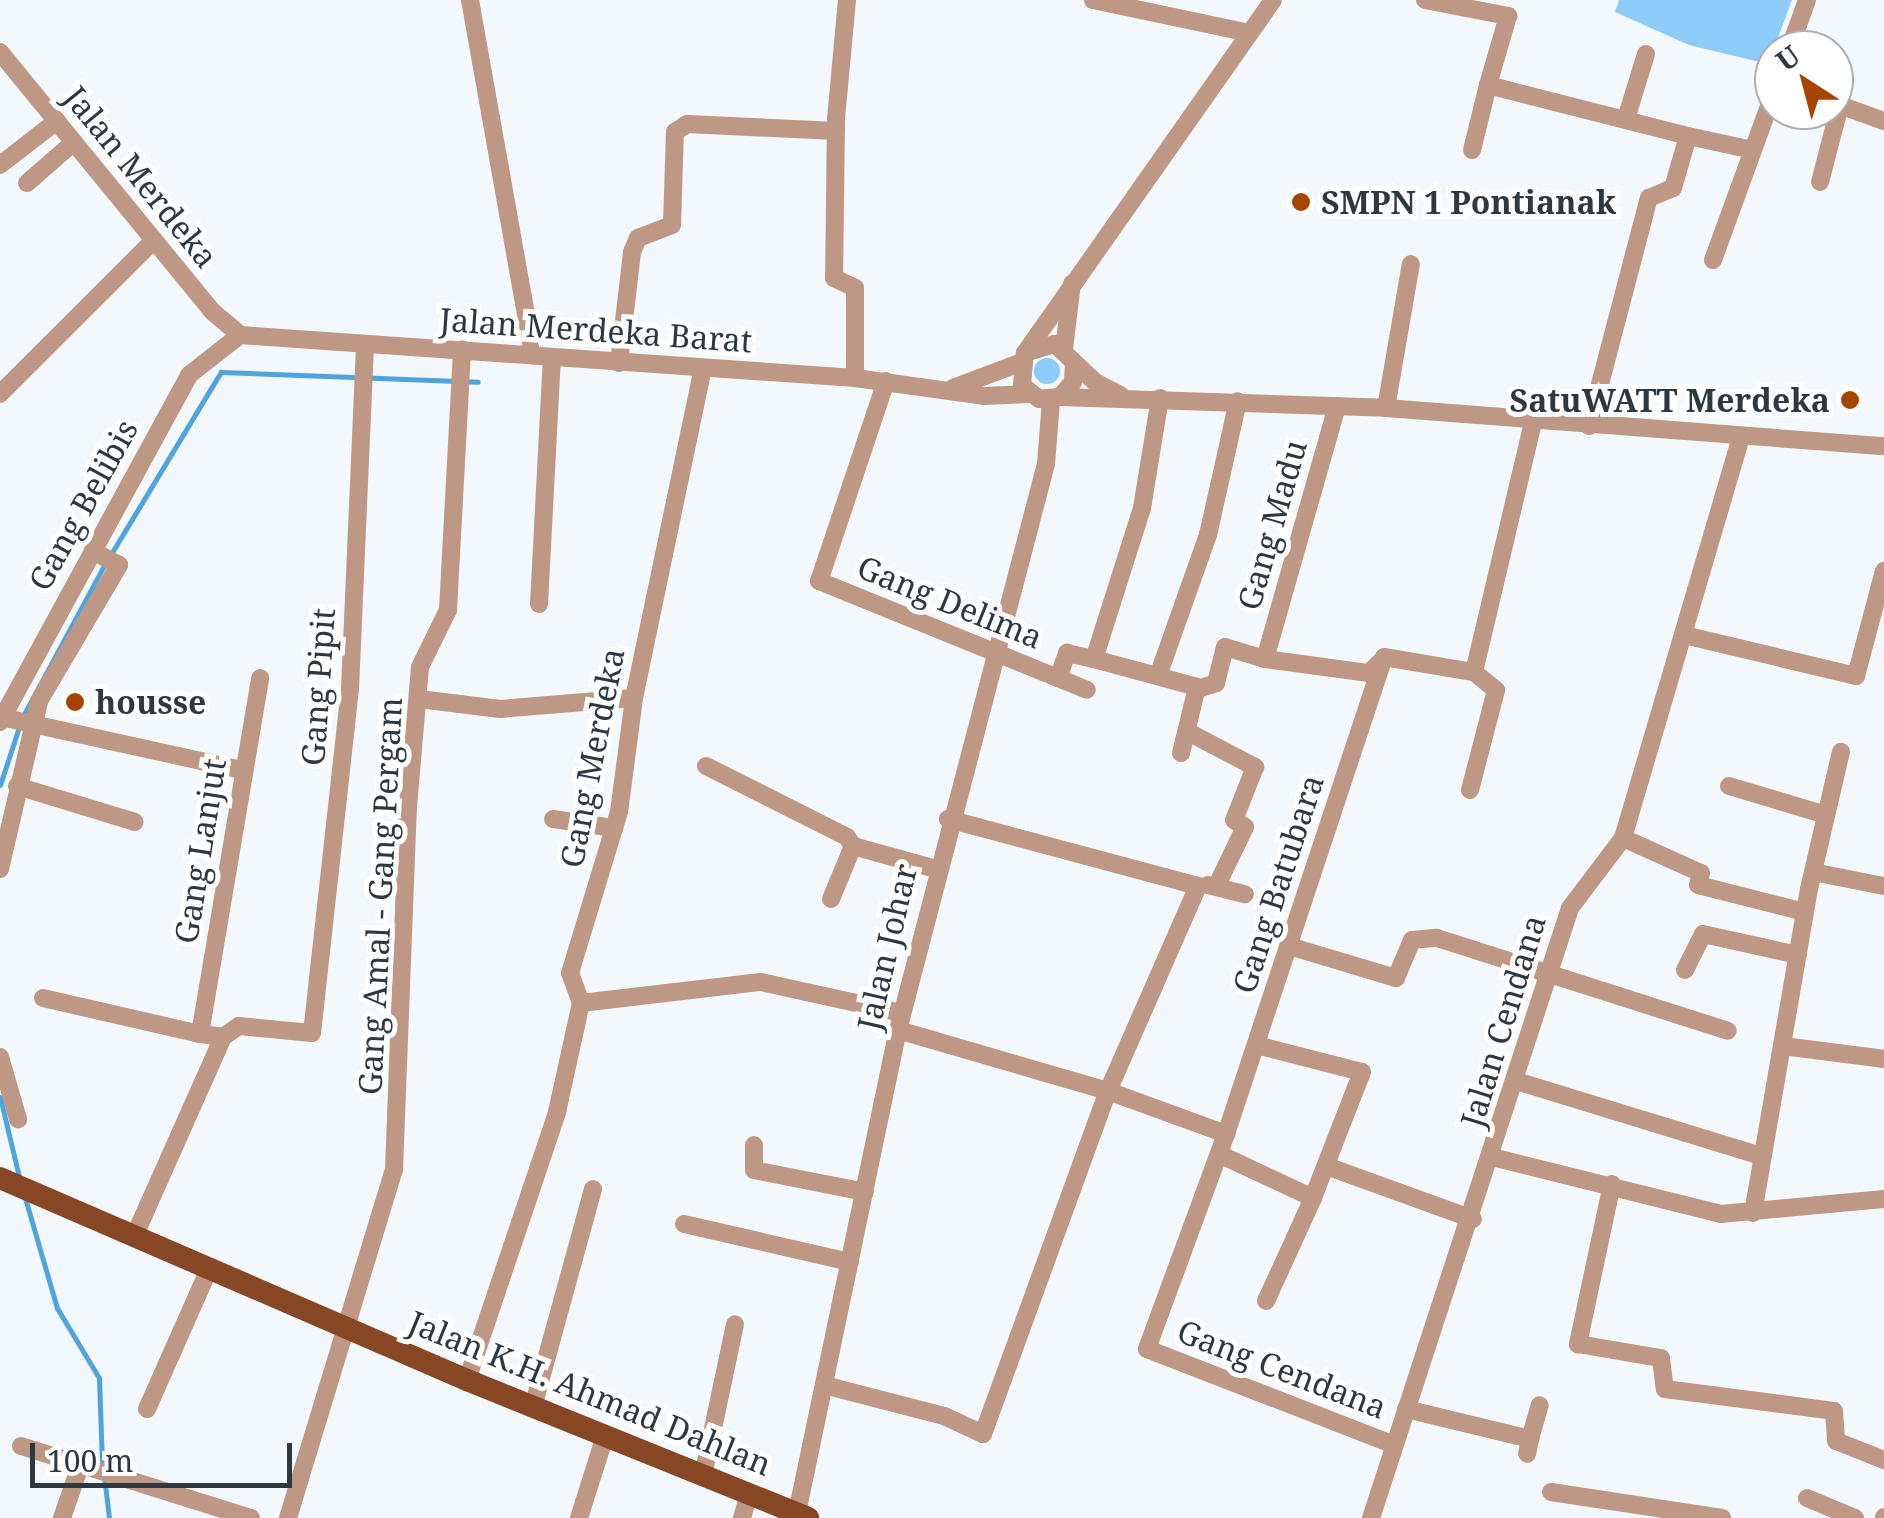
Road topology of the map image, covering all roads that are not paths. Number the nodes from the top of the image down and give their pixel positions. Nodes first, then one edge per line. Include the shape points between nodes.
1 (470, 0) edge
2 (847, 0) edge
3 (1093, 0) edge
4 (1273, 0) edge
5 (1425, 0) edge
6 (1807, 0) edge
7 (1510, 8) edge
8 (1796, 30) edge
9 (1250, 33) junction
10 (0, 52) edge
11 (1646, 54) dead end
12 (1488, 85) junction
13 (1854, 110) edge
14 (1626, 120) junction
15 (57, 121) junction
16 (1884, 121) edge
17 (1760, 130) edge
18 (1831, 130) edge
19 (836, 131) junction
20 (1688, 136) junction
21 (74, 142) junction
22 (1472, 150) dead end
23 (1753, 150) junction
24 (0, 165) edge
25 (1820, 182) dead end
26 (27, 183) dead end
27 (154, 240) junction
28 (1713, 260) dead end
29 (1410, 264) dead end
30 (1073, 278) junction
31 (240, 334) junction
32 (462, 349) junction
33 (365, 352) junction
34 (542, 356) junction
35 (1069, 356) junction
36 (1022, 358) junction
37 (619, 363) junction
38 (704, 368) junction
39 (854, 378) junction
40 (886, 381) junction
41 (947, 389) junction
42 (0, 394) edge
43 (1029, 394) junction
44 (1122, 396) junction
45 (1055, 398) junction
46 (1160, 398) junction
47 (1238, 401) junction
48 (1337, 406) junction
49 (1386, 408) junction
50 (1532, 422) junction
51 (1588, 426) junction
52 (1741, 437) junction
53 (1884, 446) edge
54 (102, 556) junction
55 (1884, 571) edge
56 (539, 604) dead end
57 (66, 621) junction
58 (1684, 635) junction
59 (994, 652) junction
60 (1384, 657) junction
61 (1094, 659) junction
62 (1265, 659) junction
63 (1474, 672) junction
64 (1158, 676) junction
65 (260, 678) dead end
66 (1058, 678) junction
67 (1198, 689) junction
68 (1087, 690) dead end
69 (420, 698) junction
70 (634, 698) junction
71 (3, 719) edge
72 (31, 724) junction
73 (1188, 732) junction
74 (1841, 752) dead end
75 (1180, 753) dead end
76 (706, 766) dead end
77 (244, 770) junction
78 (17, 786) junction
79 (1729, 786) dead end
80 (1470, 790) dead end
81 (1826, 815) junction
82 (553, 818) dead end
83 (948, 819) junction
84 (136, 822) dead end
85 (614, 828) junction
86 (1623, 838) junction
87 (853, 846) junction
88 (936, 868) junction
89 (0, 869) edge
90 (1812, 872) junction
91 (1208, 886) junction
92 (1884, 886) edge
93 (1245, 894) dead end
94 (831, 899) dead end
95 (1805, 912) junction
96 (1289, 946) junction
97 (1798, 955) junction
98 (1684, 959) dead end
99 (1549, 974) junction
100 (43, 998) dead end
101 (581, 1003) junction
102 (900, 1021) junction
103 (1728, 1031) dead end
104 (200, 1034) junction
105 (222, 1037) junction
106 (1256, 1046) junction
107 (1783, 1046) junction
108 (0, 1057) edge
109 (1884, 1058) edge
110 (1516, 1081) junction
111 (1108, 1091) junction
112 (18, 1119) dead end
113 (1226, 1134) junction
114 (754, 1145) dead end
115 (1218, 1154) junction
116 (1761, 1156) junction
117 (1492, 1157) junction
118 (1329, 1167) junction
119 (0, 1178) edge
120 (1612, 1184) junction
121 (593, 1189) dead end
122 (864, 1192) junction
123 (1313, 1198) junction
124 (1884, 1199) edge
125 (1754, 1213) junction
126 (1473, 1219) junction
127 (684, 1224) dead end
128 (134, 1238) junction
129 (850, 1262) junction
130 (209, 1269) junction
131 (1266, 1301) dead end
132 (736, 1324) dead end
133 (348, 1327) junction
134 (1147, 1349) joint
135 (466, 1380) junction
136 (824, 1386) junction
137 (1540, 1405) dead end
138 (533, 1407) junction
139 (148, 1409) dead end
140 (1406, 1409) junction
141 (605, 1436) junction
142 (1394, 1445) junction
143 (22, 1446) dead end
144 (1884, 1460) edge
145 (95, 1468) junction
146 (703, 1476) junction
147 (1551, 1492) dead end
148 (749, 1493) junction
149 (1808, 1498) dead end
150 (802, 1516) edge
151 (62, 1518) edge
152 (252, 1518) edge
153 (288, 1518) edge
154 (579, 1518) edge
155 (742, 1518) edge
156 (1371, 1518) edge
157 (1722, 1518) edge
158 (1856, 1518) edge

1 - 34 street
2 - 19 street
3 - 9 street
4 - 9 street
5 - 7 street
6 - 8 street
7 - 12 street
9 - 30 street
10 - 15 street, Jalan Merdeka
11 - 14 street
12 - 14 street
12 - 22 street
13 - 16 street
14 - 20 street
15 - 21 street, Jalan Merdeka
15 - 24 street
17 - 23 street
18 - 25 street
19 - 37 street via 688,124 675,132 672,224 638,238 632,252
19 - 39 street via 834,278 855,288
20 - 23 street
20 - 51 street via 1673,188 1647,202
21 - 26 street
21 - 27 street, Jalan Merdeka
23 - 28 street
27 - 31 street, Jalan Merdeka via 212,312
27 - 42 street
29 - 49 street
30 - 35 street
30 - 36 street
31 - 33 street, Jalan Merdeka Barat
31 - 54 street, Gang Belibis via 194,368
32 - 33 street, Jalan Merdeka Barat
32 - 34 street, Jalan Merdeka Barat
32 - 69 street, Gang Amal - Gang Pergam via 448,610 422,659
33 - 105 street, Gang Pipit via 350,689 312,1033 239,1026
34 - 37 street, Jalan Merdeka Barat
34 - 56 street
35 - 36 street via 1044,343
35 - 44 street
35 - 45 street via 1073,382
36 - 41 street
36 - 43 street
37 - 38 street, Jalan Merdeka Barat
38 - 39 street, Jalan Merdeka Barat
38 - 70 street, Gang Merdeka
39 - 40 street, Jalan Merdeka Barat
40 - 41 street, Jalan Merdeka Barat
40 - 59 street, Gang Delima via 820,582
41 - 43 street, Jalan Merdeka Barat
43 - 45 street
44 - 45 street
44 - 46 street
45 - 59 street, Jalan Johar via 1046,464
46 - 47 street
46 - 61 street via 1142,508
47 - 48 street
47 - 64 street via 1199,567
48 - 49 street
48 - 62 street, Gang Madu
49 - 50 street
50 - 51 street
50 - 63 street
51 - 52 street
52 - 53 street
52 - 58 street, Jalan Cendana
54 - 57 street, Gang Belibis
54 - 57 street via 119,565
55 - 58 street via 1856,676
57 - 71 street, Gang Belibis
57 - 72 street
58 - 86 street, Jalan Cendana
59 - 66 street, Gang Delima
59 - 83 street, Jalan Johar
60 - 62 street via 1368,672
60 - 63 street
60 - 96 street, Gang Batubara
61 - 64 street
61 - 66 street via 1067,653
62 - 67 street via 1226,647 1216,683
63 - 80 street via 1496,690
64 - 67 street
65 - 77 street, Gang Lanjut
66 - 68 street, Gang Delima
67 - 73 street
69 - 70 street via 500,709
69 - 133 street, Gang Amal - Gang Pergam via 408,807 394,1169
70 - 85 street, Gang Merdeka
71 - 72 street
72 - 77 street
72 - 78 street
73 - 75 street
73 - 91 street via 1255,766 1234,820 1244,826
74 - 81 street
76 - 87 street via 848,836
77 - 104 street, Gang Lanjut
78 - 84 street
78 - 89 street
79 - 81 street
81 - 90 street
82 - 85 street
83 - 88 street, Jalan Johar
83 - 91 street
85 - 101 street, Gang Merdeka via 570,973
86 - 95 street via 1701,873 1698,884
86 - 99 street, Jalan Cendana via 1570,908
87 - 88 street
87 - 94 street
88 - 102 street, Jalan Johar
90 - 92 street
90 - 95 street
91 - 93 street
91 - 111 street
95 - 97 street
96 - 99 street via 1396,978 1412,940 1437,938
96 - 106 street, Gang Batubara
97 - 98 street via 1703,934
97 - 107 street
99 - 103 street
99 - 110 street, Jalan Cendana
100 - 104 street
101 - 102 street via 761,982
101 - 135 street, Gang Merdeka via 552,1130
102 - 111 street
102 - 122 street, Jalan Johar
104 - 105 street
105 - 128 street
106 - 113 street, Gang Batubara
106 - 118 street via 1362,1072
107 - 109 street
107 - 116 street
108 - 112 street
110 - 116 street
110 - 117 street, Jalan Cendana
111 - 113 street
111 - 136 street via 983,1434 944,1416
113 - 115 street, Gang Batubara
114 - 122 street via 754,1170
115 - 123 street
115 - 134 street, Gang Batubara
116 - 125 street
117 - 120 street
117 - 126 street, Jalan Cendana
118 - 123 street
118 - 126 street
119 - 128 main road, Jalan K.H. Ahmad Dahlan
120 - 125 street via 1722,1214
120 - 144 street via 1578,1344 1660,1358 1665,1389 1834,1410 1836,1441
121 - 138 street
122 - 129 street, Jalan Johar
123 - 131 street
124 - 125 street
126 - 140 street, Jalan Cendana
127 - 129 street
128 - 130 main road, Jalan K.H. Ahmad Dahlan
129 - 136 street, Jalan Johar
130 - 133 main road, Jalan K.H. Ahmad Dahlan
130 - 139 street
132 - 146 street
133 - 135 main road, Jalan K.H. Ahmad Dahlan
133 - 153 street, Gang Amal - Gang Pergam
134 - 142 street, Gang Cendana
135 - 138 main road, Jalan K.H. Ahmad Dahlan
136 - 150 street, Jalan Johar
137 - 140 street via 1528,1446
138 - 141 main road, Jalan K.H. Ahmad Dahlan
140 - 142 street, Jalan Cendana
141 - 146 main road, Jalan K.H. Ahmad Dahlan
141 - 154 street
142 - 156 street, Jalan Cendana
143 - 145 street
145 - 151 street
145 - 152 street
146 - 148 main road, Jalan K.H. Ahmad Dahlan
147 - 157 street
148 - 150 main road, Jalan K.H. Ahmad Dahlan
148 - 155 street
149 - 158 street

